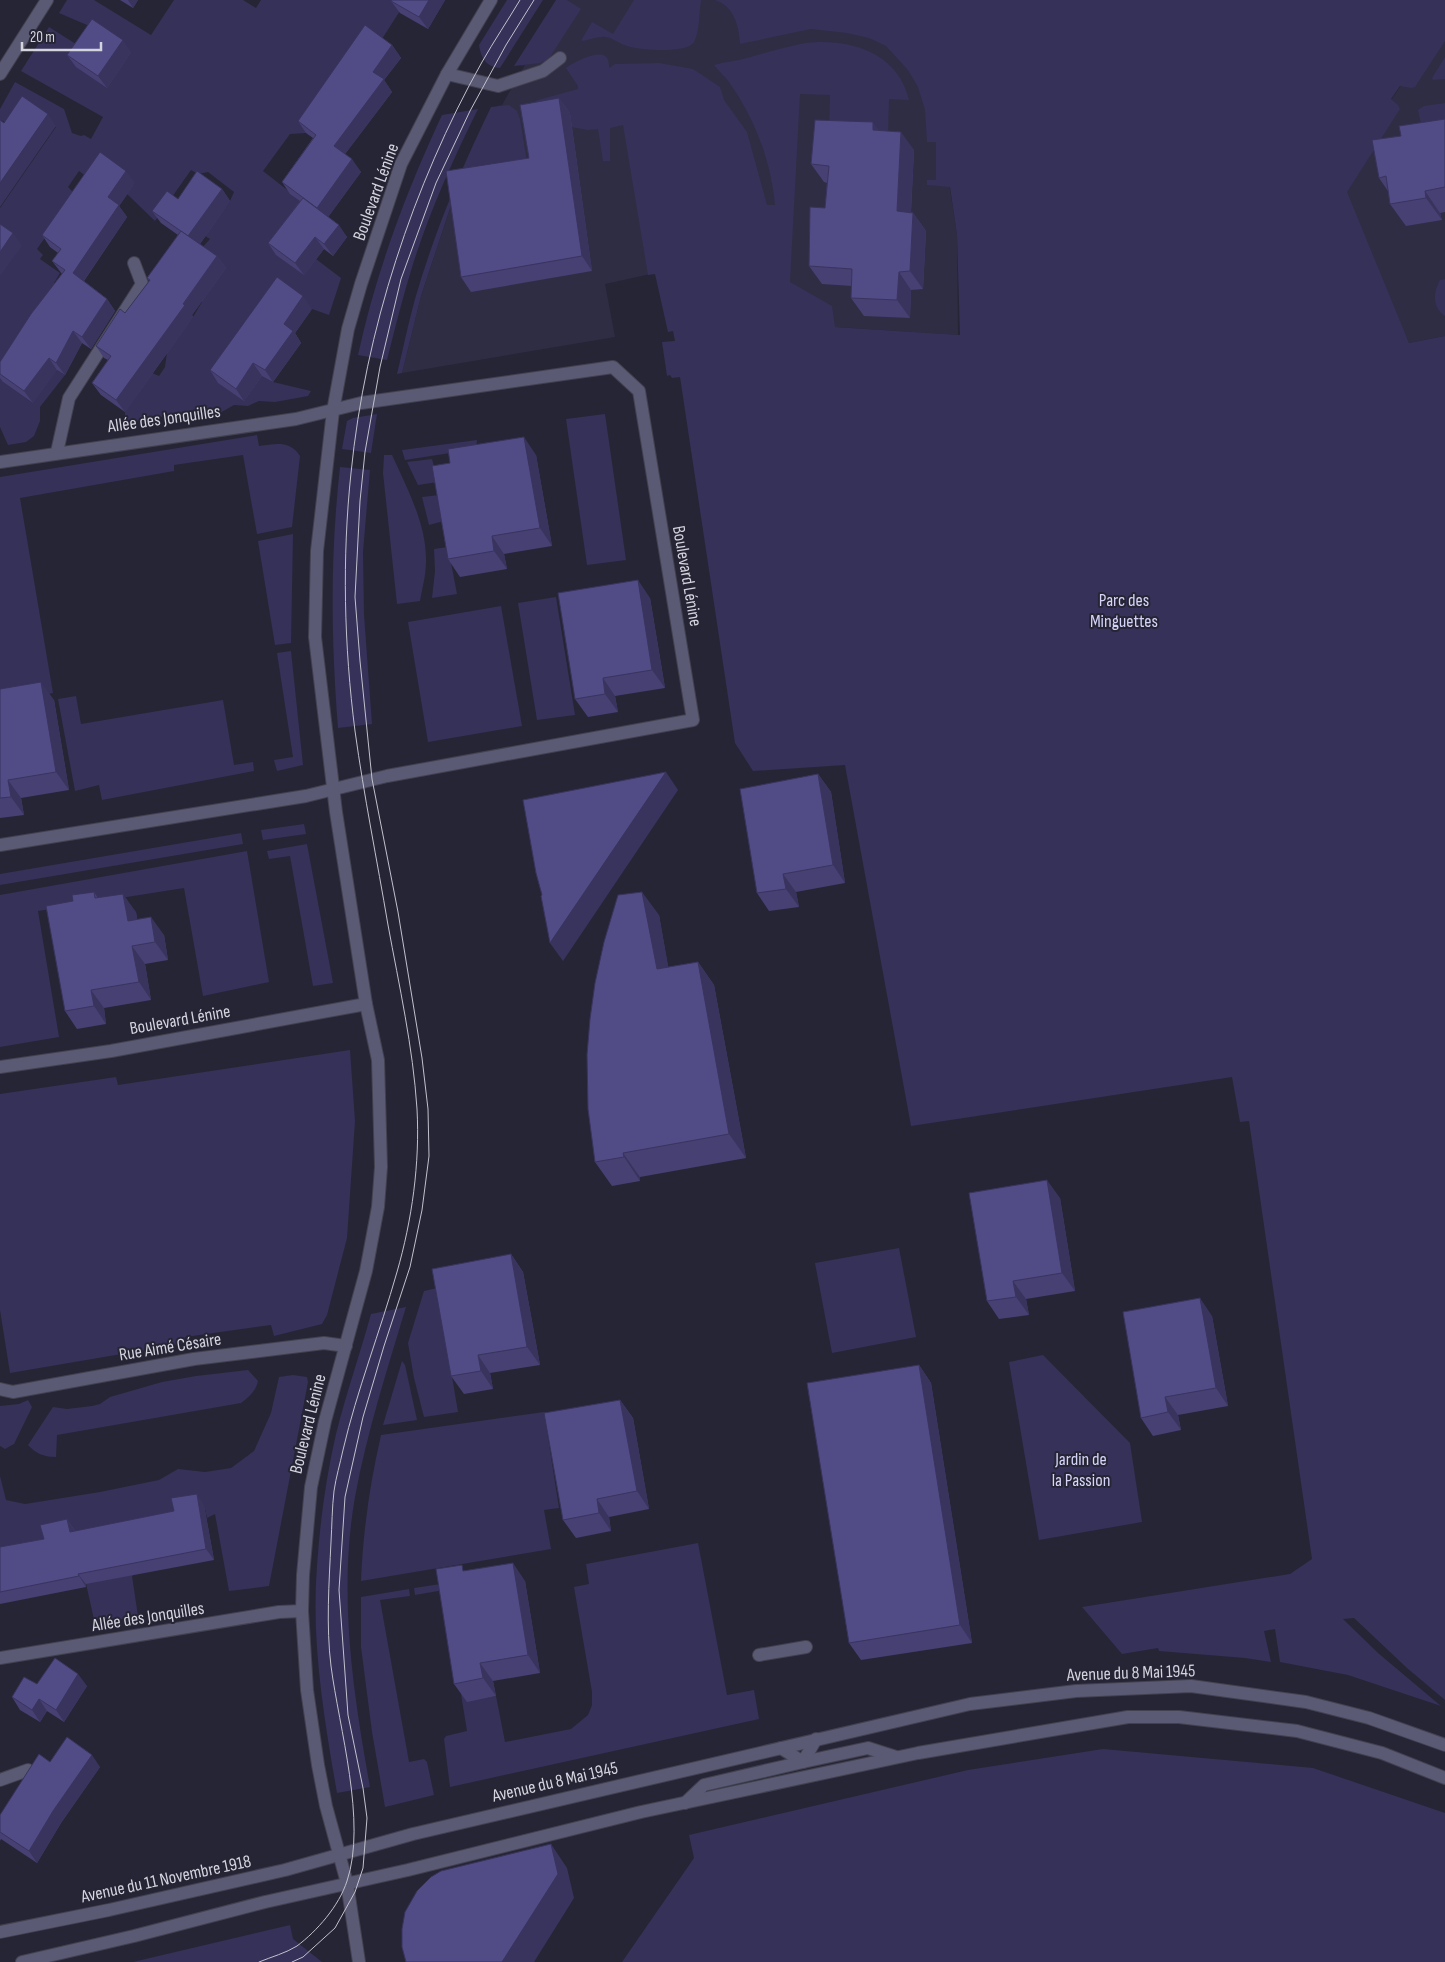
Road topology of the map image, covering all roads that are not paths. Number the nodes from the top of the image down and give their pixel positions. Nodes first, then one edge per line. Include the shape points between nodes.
1 (47, 0) edge
2 (491, 0) edge
3 (560, 58) dead end
4 (0, 74) edge
5 (447, 74) junction
6 (134, 263) dead end
7 (333, 411) junction
8 (57, 452) junction
9 (1, 459) edge
10 (333, 789) junction
11 (0, 845) edge
12 (366, 1004) junction
13 (0, 1067) edge
14 (346, 1346) junction
15 (0, 1390) edge
16 (302, 1611) junction
17 (806, 1647) dead end
18 (759, 1655) dead end
19 (0, 1658) edge
20 (816, 1739) junction
21 (1445, 1745) edge
22 (781, 1748) junction
23 (899, 1757) junction
24 (803, 1762) junction
25 (28, 1770) edge
26 (1445, 1778) edge
27 (0, 1780) edge
28 (685, 1803) junction
29 (339, 1854) junction
30 (346, 1883) junction
31 (0, 1932) edge
32 (22, 1962) edge
33 (359, 1962) edge

1 - 4 street
2 - 5 street, Boulevard Lénine
3 - 5 street via 542,71 498,86
5 - 7 street, Boulevard Lénine via 401,164 348,329
6 - 8 street via 142,284 69,398
7 - 8 street, Allée des Jonquilles
7 - 10 street, Boulevard Lénine via 317,551 315,638
7 - 10 street, Boulevard Lénine via 361,402 613,367 639,391 693,720 387,776
8 - 9 street, Allée des Jonquilles
10 - 11 street, Boulevard Lénine
10 - 12 street, Boulevard Lénine
12 - 13 street, Boulevard Lénine via 111,1051
12 - 14 street, Boulevard Lénine via 378,1060 381,1168 366,1271
14 - 15 street, Rue Aimé Césaire via 324,1343 204,1358 13,1392
14 - 16 street, Boulevard Lénine via 310,1487
16 - 19 street, Allée des Jonquilles via 279,1612
16 - 29 street, Boulevard Lénine via 306,1690 326,1806
17 - 18 street
20 - 21 street, Avenue du 8 Mai 1945 via 970,1704 1076,1691 1191,1686 1306,1702 1369,1718
20 - 22 street, Avenue du 8 Mai 1945
20 - 24 street
22 - 24 street
22 - 29 street, Avenue du 8 Mai 1945
23 - 24 street via 868,1748
23 - 26 street via 1128,1716 1179,1717 1297,1731 1382,1753
23 - 28 street
24 - 28 street via 704,1785
25 - 27 street
28 - 30 street
29 - 30 street, Boulevard Lénine
29 - 31 street, Avenue du 11 Novembre 1918 via 285,1870
30 - 32 street
30 - 33 street, Boulevard Lénine

